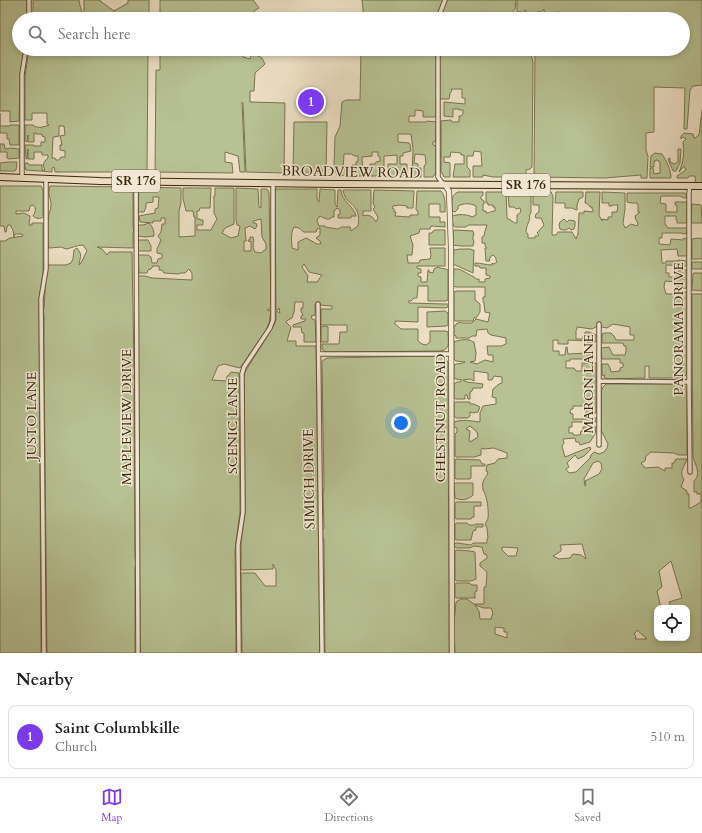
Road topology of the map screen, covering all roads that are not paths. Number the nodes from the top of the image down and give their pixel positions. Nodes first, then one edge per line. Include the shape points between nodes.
1 (29, 0) edge
2 (445, 0) edge
3 (29, 12) edge
4 (440, 12) edge
5 (25, 56) edge
6 (438, 56) edge
7 (0, 178) edge
8 (22, 178) junction
9 (46, 178) junction
10 (136, 181) junction
11 (273, 183) junction
12 (444, 184) junction
13 (690, 186) junction
14 (702, 186) edge
15 (318, 304) dead end
16 (599, 324) dead end
17 (318, 354) junction
18 (451, 354) junction
19 (599, 381) junction
20 (689, 382) junction
21 (599, 444) dead end
22 (690, 472) dead end
23 (44, 653) edge
24 (138, 653) edge
25 (239, 653) edge
26 (322, 653) edge
27 (452, 653) edge

1 - 3 street
2 - 4 street
5 - 8 street via 22,74
6 - 12 street via 438,177
7 - 8 main road, BROADVIEW ROAD / SR 176
8 - 9 main road, BROADVIEW ROAD / SR 176
9 - 10 main road, BROADVIEW ROAD / SR 176
9 - 23 street, JUSTO LANE via 46,269 41,299
10 - 11 main road, BROADVIEW ROAD / SR 176
10 - 24 street, MAPLEVIEW DRIVE
11 - 12 main road, BROADVIEW ROAD / SR 176
11 - 25 street, SCENIC LANE via 273,320 242,374 243,512 238,545
12 - 13 main road, BROADVIEW ROAD / SR 176
12 - 18 street, CHESTNUT ROAD via 449,191
13 - 14 main road, BROADVIEW ROAD / SR 176
13 - 20 street, PANORAMA DRIVE
15 - 17 street, SIMICH DRIVE
16 - 19 street, MARON LANE
17 - 18 street
17 - 26 street, SIMICH DRIVE
18 - 27 street, CHESTNUT ROAD
19 - 20 street
19 - 21 street, MARON LANE
20 - 22 street, PANORAMA DRIVE

